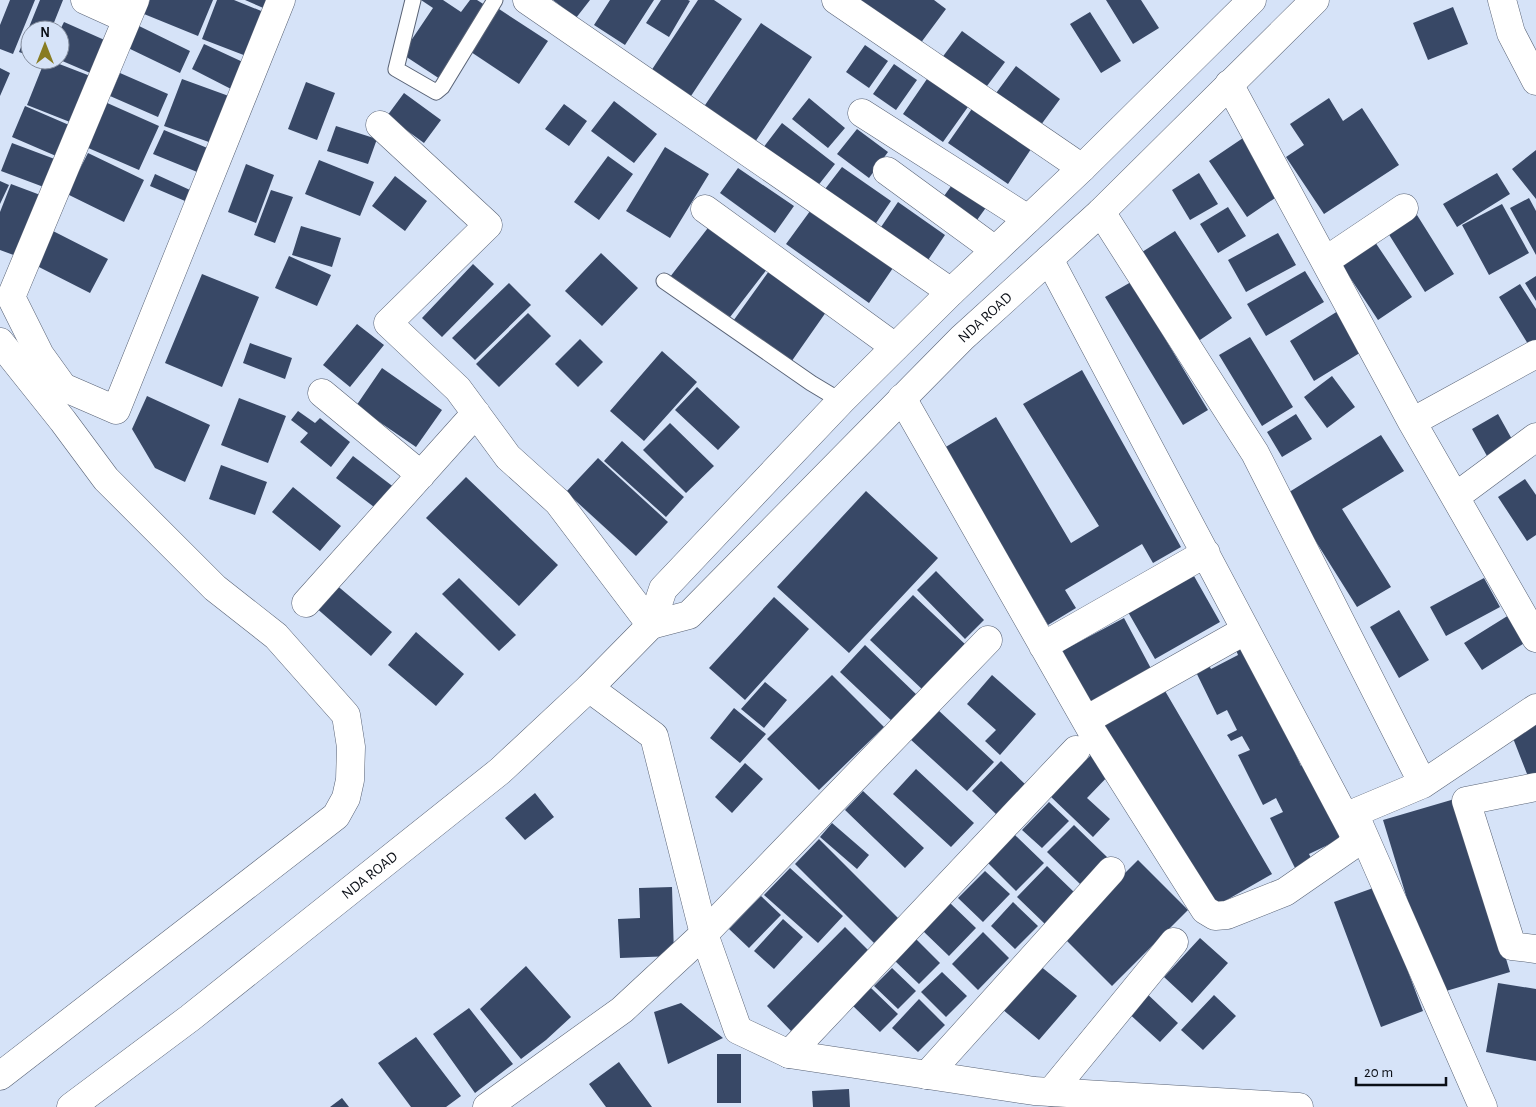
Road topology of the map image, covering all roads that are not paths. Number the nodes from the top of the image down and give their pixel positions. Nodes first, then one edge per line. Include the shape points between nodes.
1 (85, 0) edge
2 (281, 0) edge
3 (413, 0) edge
4 (495, 0) edge
5 (527, 0) edge
6 (836, 0) edge
7 (1252, 0) edge
8 (1315, 0) edge
9 (1502, 0) edge
10 (131, 10) edge
11 (1536, 81) edge
12 (1229, 84) junction
13 (862, 113) dead end
14 (380, 125) dead end
15 (1082, 168) junction
16 (887, 171) dead end
17 (1404, 208) dead end
18 (705, 209) dead end
19 (1101, 212) junction
20 (1028, 219) junction
21 (995, 250) junction
22 (1049, 259) junction
23 (1325, 261) junction
24 (664, 281) dead end
25 (951, 292) junction
26 (0, 342) edge
27 (895, 348) junction
28 (1536, 354) edge
29 (322, 394) dead end
30 (902, 398) junction
31 (841, 401) junction
32 (476, 413) junction
33 (1412, 422) junction
34 (1536, 437) edge
35 (421, 475) junction
36 (1455, 497) junction
37 (1206, 553) junction
38 (306, 603) dead end
39 (651, 625) junction
40 (1246, 630) junction
41 (1536, 638) edge
42 (988, 640) dead end
43 (1043, 646) junction
44 (589, 688) junction
45 (1536, 708) edge
46 (1086, 720) junction
47 (1076, 750) dead end
48 (1422, 784) junction
49 (1536, 787) edge
50 (1111, 871) dead end
51 (704, 934) junction
52 (1174, 942) dead end
53 (1536, 949) edge
54 (789, 1054) junction
55 (927, 1075) junction
56 (0, 1076) edge
57 (1051, 1092) junction
58 (1080, 1100) edge
59 (71, 1107) edge
60 (487, 1107) edge
61 (1299, 1107) edge
62 (1484, 1107) edge

1 - 10 street
2 - 10 street via 116,410 63,387 40,355 11,298
3 - 4 lane via 396,69 436,92
5 - 25 street
6 - 15 street
7 - 15 street, NDA ROAD
8 - 12 street, NDA ROAD
9 - 11 street via 1511,33
12 - 19 street, NDA ROAD
12 - 23 street
13 - 20 street
14 - 32 street via 488,225 388,323 458,388
15 - 20 street, NDA ROAD
16 - 21 street
17 - 23 street
18 - 27 street
19 - 22 street, NDA ROAD
19 - 48 street via 1255,453
20 - 21 street, NDA ROAD
21 - 25 street, NDA ROAD
22 - 30 street, NDA ROAD
22 - 37 street
23 - 33 street
24 - 31 lane
25 - 27 street, NDA ROAD
26 - 56 street via 106,479 215,588 276,636 346,715 351,747 350,780 346,798 336,816
27 - 31 street, NDA ROAD
28 - 33 street
29 - 35 street
30 - 39 street, NDA ROAD via 689,615
30 - 43 street
31 - 39 street, NDA ROAD via 664,589
32 - 35 street
32 - 39 street via 508,457 558,502
33 - 36 street
34 - 36 street
35 - 38 street
36 - 41 street
37 - 40 street
37 - 43 street
39 - 44 street, NDA ROAD
40 - 46 street
40 - 46 street via 1355,836 1350,847 1285,892 1227,915 1215,916 1205,910
42 - 51 street
43 - 46 street
44 - 51 street via 654,736
44 - 59 street, NDA ROAD via 492,777 190,1018
45 - 48 street
47 - 54 street
48 - 62 street via 1354,813
49 - 53 street via 1466,801 1512,946
50 - 55 street
51 - 54 street via 738,1030
51 - 60 street via 622,1010
52 - 57 street
54 - 55 street
55 - 57 street
57 - 58 street
58 - 61 street

